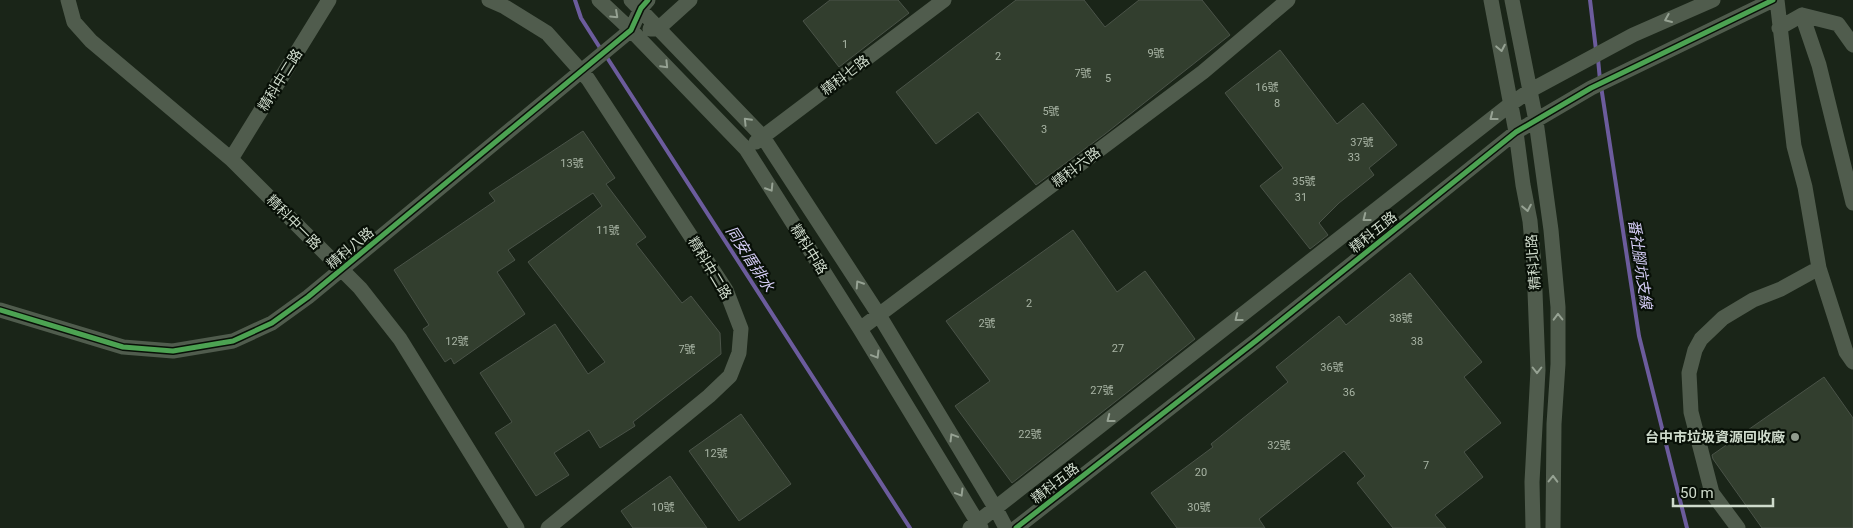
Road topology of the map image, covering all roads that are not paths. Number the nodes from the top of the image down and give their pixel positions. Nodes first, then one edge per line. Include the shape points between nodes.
1 (68, 0) edge
2 (329, 0) edge
3 (488, 0) edge
4 (599, 0) edge
5 (690, 0) edge
6 (944, 0) edge
7 (1288, 0) edge
8 (1491, 0) edge
9 (1512, 0) edge
10 (1713, 0) edge
11 (1775, 0) edge
12 (640, 3) edge
13 (1802, 15) junction
14 (659, 28) junction
15 (1779, 28) junction
16 (631, 30) junction
17 (1853, 45) edge
18 (1530, 90) junction
19 (1512, 103) junction
20 (1536, 121) junction
21 (1516, 132) junction
22 (763, 137) junction
23 (746, 149) junction
24 (230, 160) junction
25 (1853, 203) edge
26 (1819, 268) junction
27 (0, 310) edge
28 (879, 315) junction
29 (860, 329) junction
30 (1853, 362) edge
31 (996, 509) junction
32 (976, 526) edge
33 (517, 528) edge
34 (548, 528) edge
35 (1006, 528) edge
36 (1016, 528) edge
37 (1533, 528) edge
38 (1553, 528) edge
39 (1738, 528) edge

1 - 24 street, 精科中一路 via 74,22 91,41
2 - 24 street, 精科中二路
3 - 34 street, 精科中二路 via 547,33 588,79 726,290 741,329 740,353 730,376
4 -> 16 street, 精科中路
5 - 14 street
6 - 22 street, 精科七路
7 - 28 street, 精科六路 via 1203,72
8 -> 19 street, 精科北路
9 - 18 street, 精科北路
10 -> 18 street, 精科五路 via 1633,35
11 - 15 street
11 - 20 street, 精科五路 via 1591,88
12 - 14 street, 精科中路
12 - 16 street, 精科八路
13 - 15 street
13 - 17 street via 1838,24
13 - 25 street via 1819,65
14 - 16 street
22 -> 14 street, 精科中路
15 - 26 street via 1794,146 1805,187
16 -> 23 street, 精科中路
16 - 27 street, 精科八路 via 308,297 272,323 233,341 173,351 124,347
18 - 19 street, 精科五路
18 - 20 street, 精科北路
19 - 21 street, 精科北路
19 -> 31 street, 精科五路
20 - 21 street, 精科五路
38 -> 20 street, 精科北路 via 1558,307
21 - 36 street, 精科五路
21 -> 37 street, 精科北路 via 1534,265 1538,370
22 - 23 street, 精科七路
28 -> 22 street, 精科中路
23 -> 29 street, 精科中路
24 - 33 street, 精科中一路 via 360,288 400,339
26 - 30 street via 1846,352
26 - 39 street via 1723,318 1701,339 1695,350 1688,373 1691,412 1712,493
28 - 29 street, 精科六路
31 -> 28 street, 精科中路
29 -> 32 street, 精科中路
31 - 32 street, 精科五路
31 - 35 street, 精科中路

